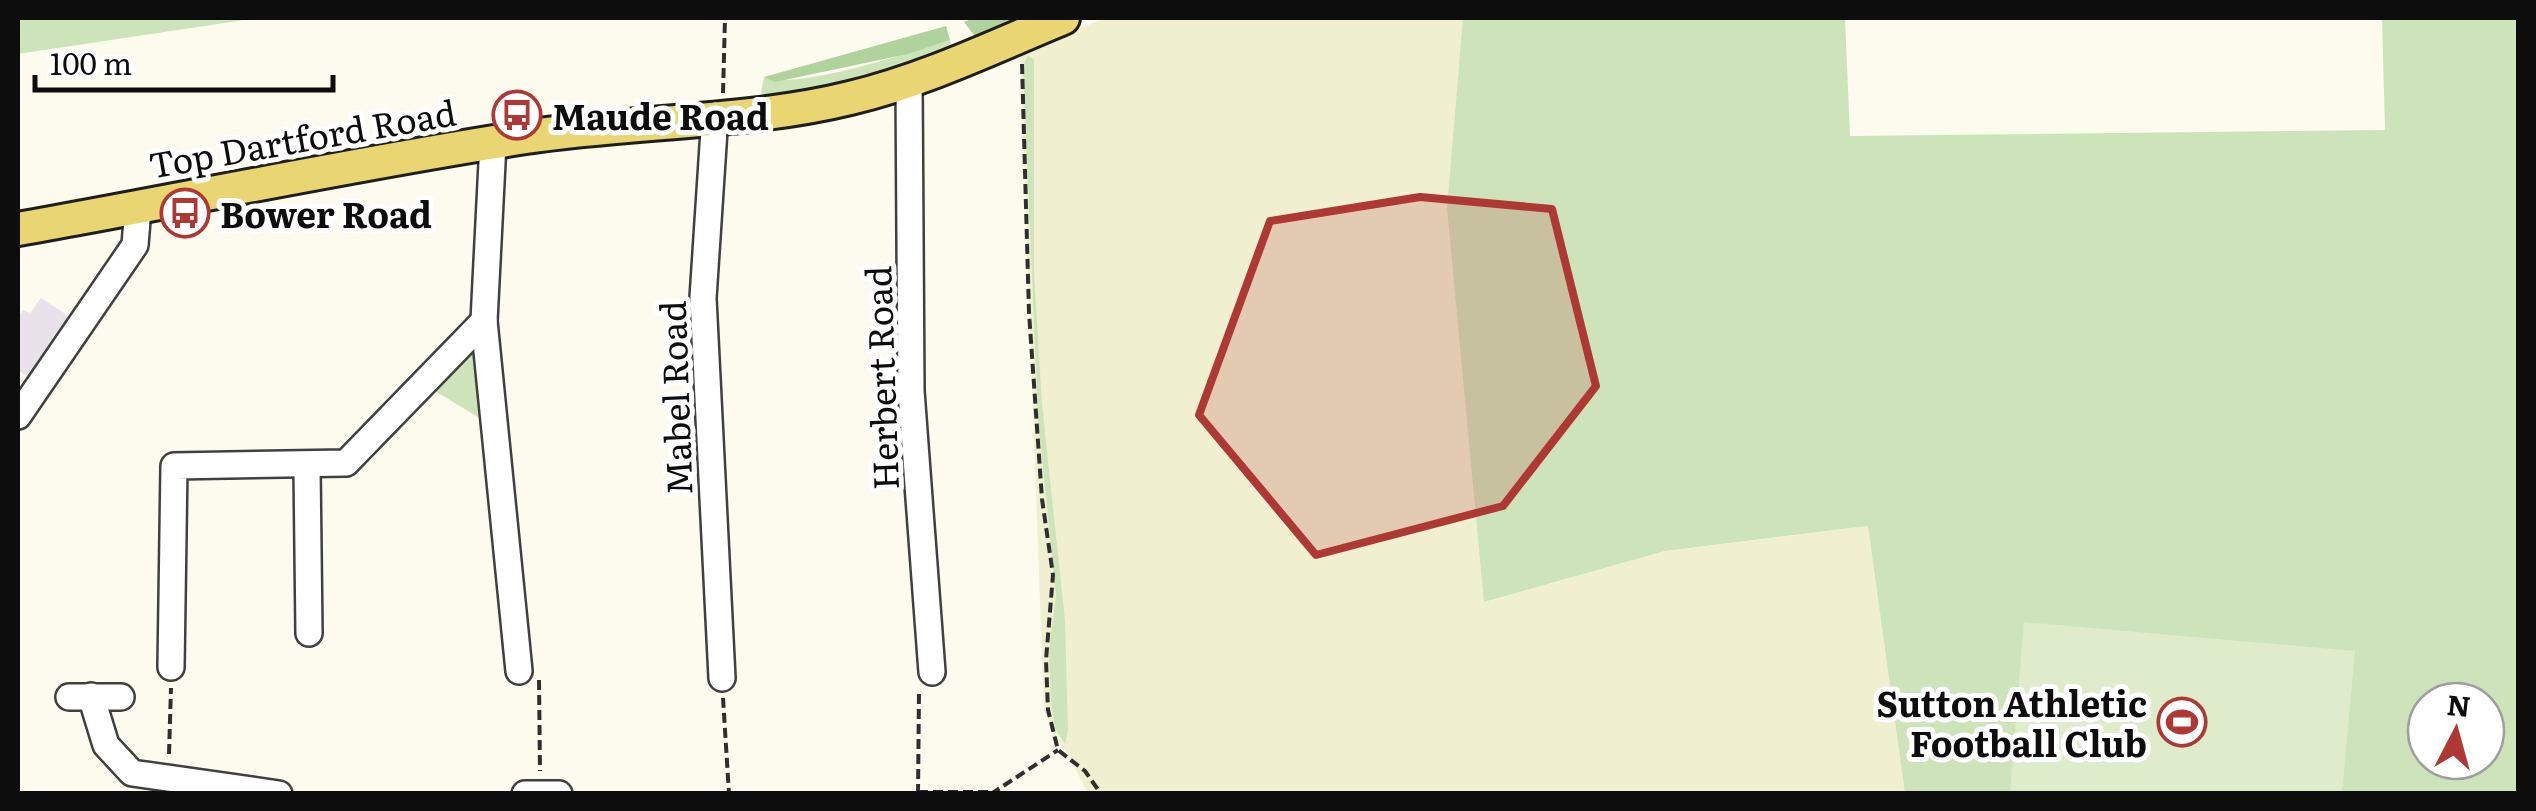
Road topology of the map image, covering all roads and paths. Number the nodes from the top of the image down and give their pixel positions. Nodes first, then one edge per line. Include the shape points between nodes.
1 (725, 18) edge
2 (1064, 18) edge
3 (1023, 34) junction
4 (909, 82) junction
5 (718, 115) junction
6 (493, 143) junction
7 (138, 208) junction
8 (18, 229) edge
9 (484, 321) junction
10 (18, 416) edge
11 (308, 467) junction
12 (310, 633) dead end
13 (171, 668) joint
14 (518, 671) joint
15 (932, 672) joint
16 (722, 683) joint
17 (121, 697) dead end
18 (1058, 750) junction
19 (168, 778) junction
20 (540, 793) edge
21 (918, 793) edge
22 (991, 793) edge
23 (279, 794) edge
24 (526, 794) edge
25 (558, 794) edge
26 (729, 794) edge
27 (1101, 794) edge

1 - 5 path
2 - 3 main road, Top Dartford Road
3 - 4 main road, Top Dartford Road
3 - 18 path via 1030,313 1053,575 1048,710
4 - 5 main road, Top Dartford Road via 796,109
4 - 15 street, Herbert Road via 912,391
5 - 6 main road, Top Dartford Road
5 - 16 street, Mabel Road via 703,298
6 - 7 main road, Top Dartford Road
6 - 9 street
7 - 8 main road, Top Dartford Road
7 - 10 street via 135,245
9 - 11 street via 346,463
9 - 14 street
11 - 12 street
11 - 13 street via 174,466
13 - 19 path
14 - 20 path via 539,676
15 - 21 path via 919,674
16 - 26 path
17 - 19 street via 80,696 106,745 132,773
18 - 22 path
18 - 27 path via 1086,771
19 - 23 street
20 - 24 street
20 - 25 street
21 - 22 path

